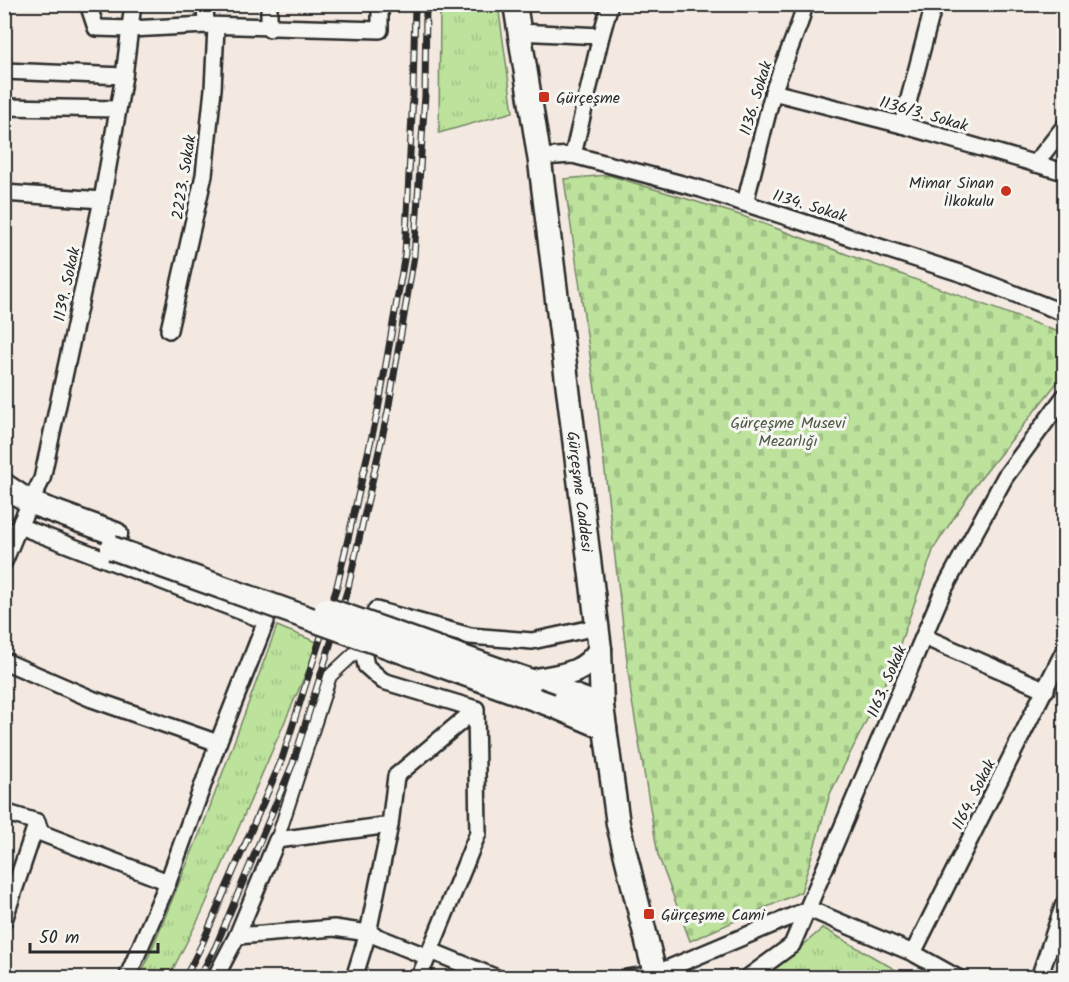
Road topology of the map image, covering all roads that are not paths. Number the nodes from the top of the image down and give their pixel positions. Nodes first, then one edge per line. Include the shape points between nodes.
1 (88, 4) edge
2 (133, 4) edge
3 (206, 4) edge
4 (269, 4) edge
5 (380, 4) edge
6 (515, 4) edge
7 (610, 4) edge
8 (806, 4) edge
9 (934, 4) edge
10 (211, 26) junction
11 (269, 28) junction
12 (131, 29) junction
13 (518, 32) junction
14 (601, 36) junction
15 (4, 71) edge
16 (124, 76) junction
17 (772, 92) junction
18 (4, 106) edge
19 (118, 109) junction
20 (902, 125) junction
21 (1065, 127) edge
22 (573, 155) junction
23 (539, 158) junction
24 (1035, 164) junction
25 (1065, 172) edge
26 (4, 194) edge
27 (102, 200) junction
28 (745, 203) junction
29 (1065, 313) edge
30 (169, 330) dead end
31 (1065, 397) edge
32 (4, 485) edge
33 (31, 503) junction
34 (19, 526) junction
35 (104, 537) junction
36 (4, 562) edge
37 (924, 637) junction
38 (598, 638) junction
39 (363, 646) junction
40 (1065, 651) edge
41 (4, 661) edge
42 (531, 681) junction
43 (1046, 690) junction
44 (602, 706) junction
45 (476, 709) junction
46 (605, 728) junction
47 (218, 743) junction
48 (4, 812) edge
49 (37, 822) junction
50 (390, 825) junction
51 (277, 840) junction
52 (168, 882) junction
53 (1065, 904) edge
54 (809, 909) junction
55 (4, 920) edge
56 (368, 933) junction
57 (237, 936) junction
58 (913, 953) junction
59 (430, 954) junction
60 (931, 971) edge
61 (656, 976) edge
62 (128, 978) edge
63 (215, 978) edge
64 (354, 978) edge
65 (419, 978) edge
66 (497, 978) edge
67 (627, 978) edge
68 (747, 978) edge
69 (958, 978) edge
70 (1039, 978) edge

1 - 12 street via 96,28
2 - 12 street, 1139. Sokak
3 - 10 street, 2223. Sokak
4 - 11 street
5 - 11 street via 380,30
6 - 13 main road, Gürçeşme Caddesi
7 - 14 street
8 - 17 street, 1136. Sokak
9 - 20 street
10 - 11 street
10 - 12 street
10 - 30 street, 2223. Sokak via 213,89 204,176
12 - 16 street, 1139. Sokak
13 - 14 street
13 - 23 main road, Gürçeşme Caddesi
14 - 22 street
15 - 16 street
16 - 19 street, 1139. Sokak
17 - 20 street, 1136/3. Sokak
17 - 28 street, 1136. Sokak
18 - 19 street
19 - 27 street, 1139. Sokak
20 - 24 street, 1136/3. Sokak
21 - 24 street
22 - 23 street, 1134. Sokak
22 - 28 street, 1134. Sokak
23 - 38 main road, Gürçeşme Caddesi
24 - 25 street, 1136/3. Sokak
26 - 27 street
27 - 33 street, 1139. Sokak via 42,479
28 - 29 street, 1134. Sokak via 956,271
31 - 37 street, 1163. Sokak via 1005,477 943,591
32 - 33 main road
33 - 34 street, 1139. Sokak
33 - 35 main road via 46,524
34 - 36 street, 1139. Sokak
34 - 47 street via 266,621
35 - 42 main road, bridge
35 - 46 main road, bridge
37 - 43 street
37 - 54 street, 1163. Sokak
38 - 39 street via 532,641 470,636 376,610
38 - 42 main road via 593,660 576,672
38 - 44 main road, Gürçeşme Caddesi
39 - 45 street via 366,666 383,681
39 - 51 street via 330,676
40 - 43 street, 1164. Sokak
41 - 47 street via 92,699
42 - 44 main road
43 - 58 street, 1164. Sokak
44 - 46 main road, Gürçeşme Caddesi
45 - 50 street via 396,776
45 - 59 street via 478,833
46 - 61 main road, Gürçeşme Caddesi via 618,824
47 - 52 street
48 - 49 street
49 - 52 street via 41,833
49 - 55 street
50 - 51 street
50 - 56 street
51 - 57 street
52 - 62 street
53 - 70 street
54 - 58 street
54 - 61 street
54 - 68 street, 1163. Sokak via 792,945
56 - 57 street via 334,928
56 - 59 street
56 - 64 street
57 - 63 street
58 - 60 street
59 - 65 street
59 - 66 street
60 - 69 street
61 - 67 street

